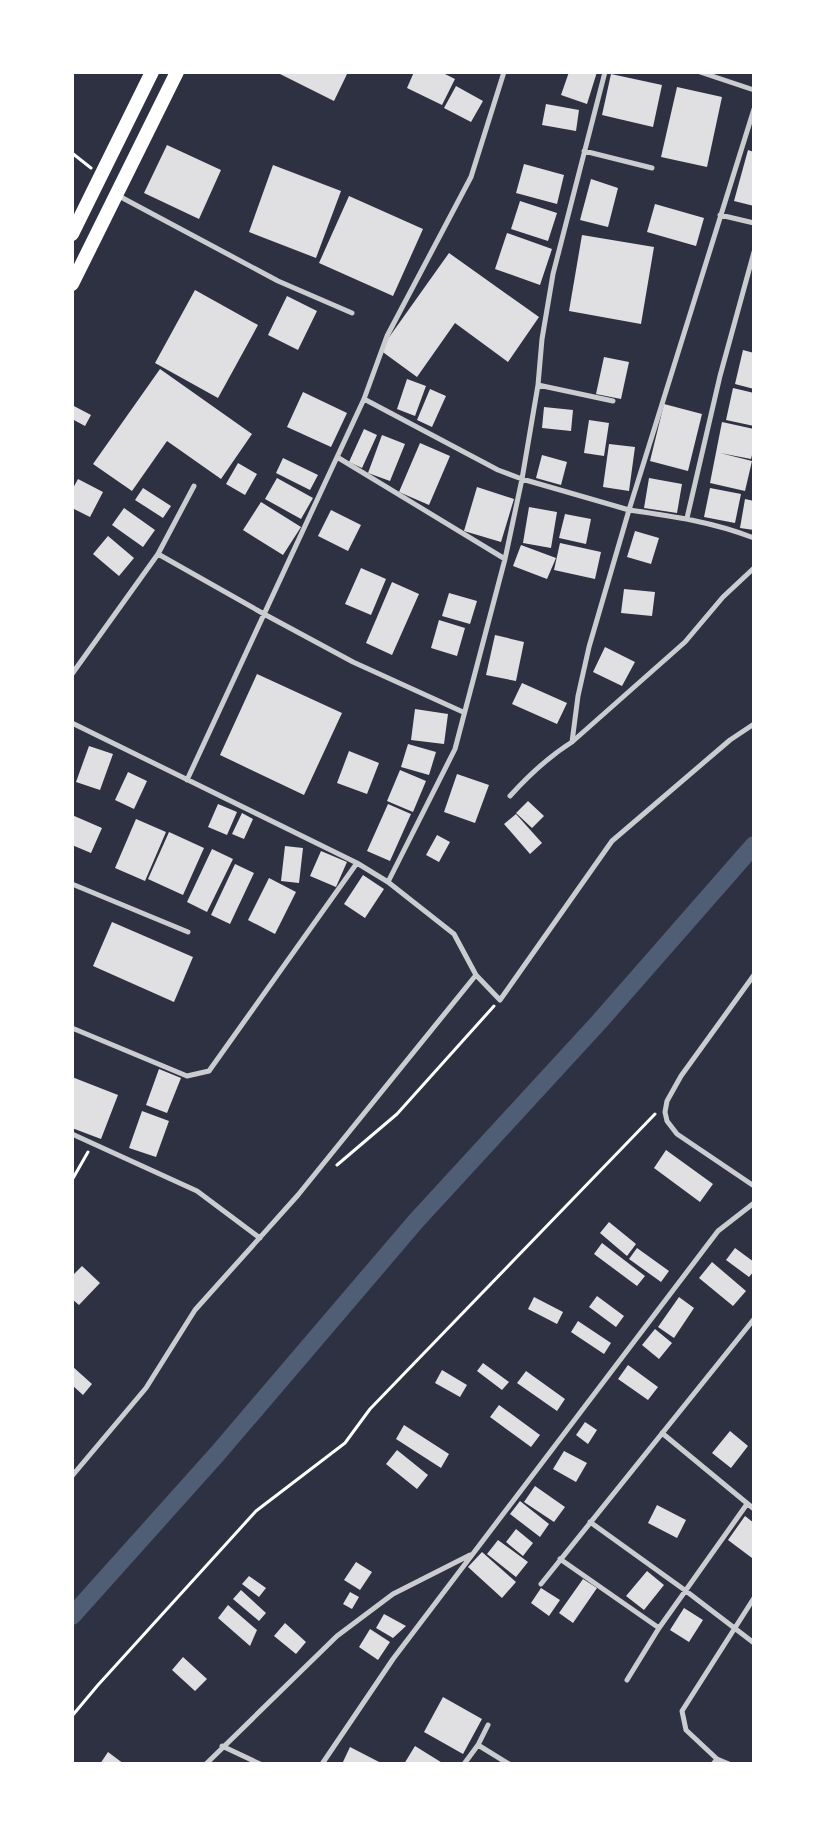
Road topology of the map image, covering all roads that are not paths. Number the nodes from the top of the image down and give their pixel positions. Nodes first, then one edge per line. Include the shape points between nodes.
1 (152, 72) edge
2 (178, 72) edge
3 (504, 72) edge
4 (604, 72) edge
5 (700, 72) edge
6 (754, 90) edge
7 (754, 110) edge
8 (584, 151) junction
9 (652, 168) dead end
10 (116, 195) junction
11 (720, 215) junction
12 (754, 223) edge
13 (72, 234) edge
14 (754, 252) edge
15 (72, 284) edge
16 (352, 313) dead end
17 (538, 385) junction
18 (364, 399) junction
19 (613, 401) dead end
20 (337, 457) junction
21 (522, 480) junction
22 (194, 486) dead end
23 (629, 510) junction
24 (687, 518) junction
25 (754, 538) edge
26 (158, 554) junction
27 (505, 560) junction
28 (754, 568) edge
29 (264, 614) junction
30 (72, 674) edge
31 (464, 712) junction
32 (72, 723) edge
33 (754, 724) edge
34 (572, 742) junction
35 (188, 780) junction
36 (510, 796) dead end
37 (356, 863) junction
38 (388, 882) junction
39 (72, 884) edge
40 (188, 932) dead end
41 (476, 975) junction
42 (754, 975) edge
43 (72, 1028) edge
44 (72, 1134) edge
45 (754, 1186) edge
46 (754, 1202) edge
47 (260, 1238) junction
48 (754, 1319) edge
49 (662, 1433) junction
50 (72, 1476) edge
51 (747, 1504) junction
52 (754, 1509) edge
53 (590, 1522) junction
54 (471, 1554) junction
55 (560, 1559) junction
56 (541, 1584) dead end
57 (686, 1591) junction
58 (754, 1598) edge
59 (659, 1628) junction
60 (734, 1628) junction
61 (754, 1643) edge
62 (627, 1680) dead end
63 (488, 1725) dead end
64 (478, 1745) junction
65 (222, 1746) junction
66 (715, 1761) edge
67 (206, 1764) edge
68 (260, 1764) edge
69 (322, 1764) edge
70 (464, 1764) edge
71 (509, 1764) edge
72 (728, 1764) edge

1 - 13 highway
2 - 10 highway
3 - 18 street via 471,176 387,336
4 - 8 street
5 - 6 street
7 - 11 street
8 - 9 street
8 - 17 street via 553,274
10 - 15 highway
10 - 16 street via 278,281
11 - 12 street
11 - 23 street
14 - 24 street via 720,376
17 - 19 street
17 - 21 street
18 - 20 street
18 - 21 street
20 - 27 street
20 - 29 street
21 - 23 street
21 - 27 street
22 - 26 street
23 - 24 street
23 - 34 street via 589,647
24 - 25 street
26 - 29 street
26 - 30 street
27 - 31 street
28 - 34 street via 723,597 686,642
29 - 31 street via 353,662
29 - 35 street
31 - 38 street via 454,748
32 - 35 street
33 - 41 street via 730,740 612,841 500,1000
34 - 36 street via 552,754
35 - 37 street
37 - 38 street
37 - 43 street via 209,1071 187,1076
38 - 41 street via 454,934
39 - 40 street
41 - 47 street
42 - 45 street via 681,1076 667,1101 665,1112 677,1134
44 - 47 street via 197,1191
46 - 54 street via 718,1231
47 - 50 street via 195,1310 146,1388
48 - 49 street
49 - 51 street
49 - 53 street
51 - 52 street
51 - 57 street
53 - 55 street
53 - 57 street
54 - 65 street via 393,1594 337,1636
54 - 69 street via 393,1659
55 - 56 street
55 - 59 street
57 - 59 street
57 - 60 street
58 - 60 street
59 - 62 street
60 - 61 street
60 - 66 street via 682,1711 686,1730
63 - 64 street
64 - 70 street
64 - 71 street
65 - 67 street
65 - 68 street
66 - 72 street

